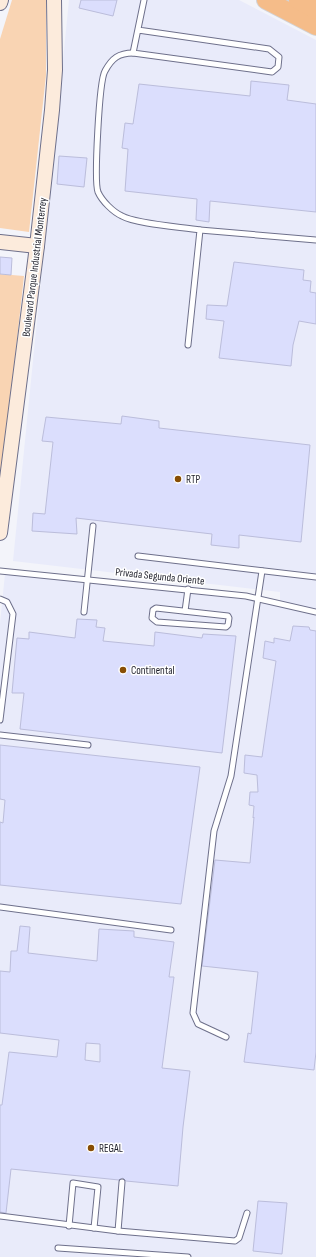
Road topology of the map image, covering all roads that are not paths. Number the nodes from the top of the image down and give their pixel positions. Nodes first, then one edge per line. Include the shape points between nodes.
1 (54, 0) edge
2 (58, 0) edge
3 (144, 0) edge
4 (266, 0) edge
5 (298, 0) edge
6 (316, 10) edge
7 (316, 26) edge
8 (138, 30) junction
9 (55, 31) junction
10 (134, 53) junction
11 (200, 230) junction
12 (316, 240) edge
13 (0, 242) edge
14 (37, 246) junction
15 (188, 345) dead end
16 (93, 526) dead end
17 (0, 533) edge
18 (138, 556) dead end
19 (0, 571) edge
20 (262, 571) junction
21 (316, 577) edge
22 (86, 579) junction
23 (188, 589) junction
24 (259, 598) junction
25 (0, 599) edge
26 (185, 611) junction
27 (84, 612) dead end
28 (316, 612) edge
29 (0, 720) edge
30 (0, 735) edge
31 (88, 745) dead end
32 (0, 907) edge
33 (171, 930) dead end
34 (226, 1037) dead end
35 (122, 1182) dead end
36 (247, 1213) dead end
37 (0, 1216) edge
38 (69, 1226) junction
39 (94, 1228) junction
40 (118, 1231) junction
41 (58, 1248) dead end
42 (188, 1257) edge

1 - 9 street, Boulevard Parque Industrial Monterrey
2 - 9 street
3 - 8 lane
4 - 7 highway
5 - 6 highway
8 - 10 lane
8 - 10 lane via 269,49 279,57 279,64 272,72
9 - 14 street, Boulevard Parque Industrial Monterrey via 55,70
10 - 11 lane via 116,56 104,72 99,94 96,177 98,191 122,216
11 - 12 lane
11 - 15 lane
13 - 14 street
14 - 17 street, Boulevard Parque Industrial Monterrey
16 - 22 lane
18 - 20 lane
19 - 22 lane, Privada Segunda Oriente
20 - 21 lane
20 - 24 lane
22 - 23 lane, Privada Segunda Oriente
22 - 27 lane
23 - 24 lane, Privada Segunda Oriente
23 - 26 lane
24 - 28 lane, Privada Segunda Oriente
24 - 34 lane via 231,776 214,831 193,1013 198,1024
25 - 29 lane via 7,602 13,614
26 - 26 lane via 156,608 153,610 152,618 156,622 226,627 230,618
30 - 31 lane
32 - 33 lane
35 - 40 lane
36 - 40 lane via 240,1238 236,1241
37 - 38 lane
38 - 39 lane
38 - 39 lane via 73,1183 98,1187
39 - 40 lane
41 - 42 lane

